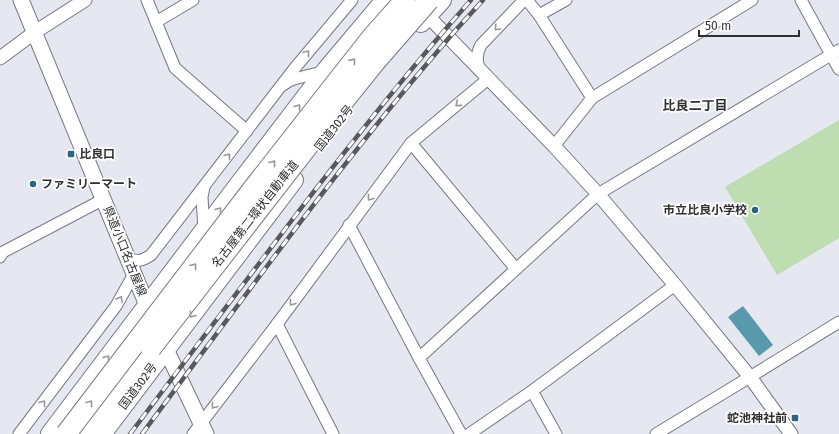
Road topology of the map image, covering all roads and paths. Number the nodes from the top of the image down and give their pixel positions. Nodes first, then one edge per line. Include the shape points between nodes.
1 (21, 0) edge
2 (84, 0) edge
3 (147, 0) edge
4 (193, 0) edge
5 (352, 0) edge
6 (385, 0) edge
7 (405, 0) edge
8 (412, 0) edge
9 (442, 0) edge
10 (524, 0) edge
11 (527, 0) edge
12 (566, 0) edge
13 (752, 0) edge
14 (801, 0) edge
15 (428, 8) edge
16 (539, 15) junction
17 (156, 22) junction
18 (35, 32) junction
19 (835, 53) edge
20 (0, 58) edge
21 (839, 69) edge
22 (326, 70) junction
23 (483, 74) junction
24 (281, 86) junction
25 (592, 98) junction
26 (247, 131) junction
27 (411, 143) junction
28 (554, 146) junction
29 (204, 187) junction
30 (598, 194) junction
31 (104, 199) junction
32 (350, 226) junction
33 (204, 230) junction
34 (1, 250) edge
35 (127, 258) junction
36 (516, 269) junction
37 (134, 274) junction
38 (676, 285) junction
39 (147, 304) junction
40 (839, 322) edge
41 (277, 324) junction
42 (166, 349) junction
43 (419, 358) junction
44 (750, 378) junction
45 (123, 384) junction
46 (532, 391) junction
47 (200, 430) edge
48 (19, 434) edge
49 (50, 434) edge
50 (66, 434) edge
51 (87, 434) edge
52 (96, 434) edge
53 (102, 434) edge
54 (333, 434) edge
55 (461, 434) edge
56 (469, 434) edge
57 (556, 434) edge
58 (656, 434) edge
59 (791, 434) edge

1 - 18 main road, 県道小口名古屋線
2 - 18 street
3 - 17 street
4 - 17 street
24 -> 5 street
6 - 22 highway
50 -> 7 highway, 名古屋第二環状自動車道, bridge via 252,190 373,36
8 - 15 street
9 - 15 highway, 国道302号
10 -> 23 street via 481,45 477,59
11 - 16 street
12 - 16 street
13 - 25 street
14 - 19 street
15 - 23 street
15 -> 42 highway, 国道302号
15 - 45 highway, 名古屋第二環状自動車道, bridge via 375,62
16 - 25 street
17 - 26 street via 175,68
18 - 20 street
18 - 31 main road, 県道小口名古屋線
19 - 21 street
19 - 30 street
22 - 24 street via 289,81
33 -> 22 highway
23 -> 27 street
23 - 28 street
24 - 26 street
25 - 28 street
29 -> 26 street
27 -> 32 street
27 - 36 street
28 - 30 street
29 - 33 street
29 - 35 street via 152,255 135,261
30 - 36 street
30 - 38 street
31 - 34 street
31 - 35 main road, 県道小口名古屋線
32 -> 41 street
32 - 43 street
33 - 39 highway
35 - 37 main road, 県道小口名古屋線
36 - 43 street
37 - 39 main road, 県道小口名古屋線
48 -> 37 street via 116,306
38 - 44 street
38 - 46 street
39 - 42 main road, 県道小口名古屋線
49 -> 39 highway
40 - 44 street
41 -> 47 street
41 - 54 street
42 - 47 main road, 県道小口名古屋線
42 - 53 highway, 国道302号
43 - 55 street
44 - 58 street
44 - 59 street
45 - 51 highway, 名古屋第二環状自動車道
45 - 52 highway
46 - 56 street
46 - 57 street

